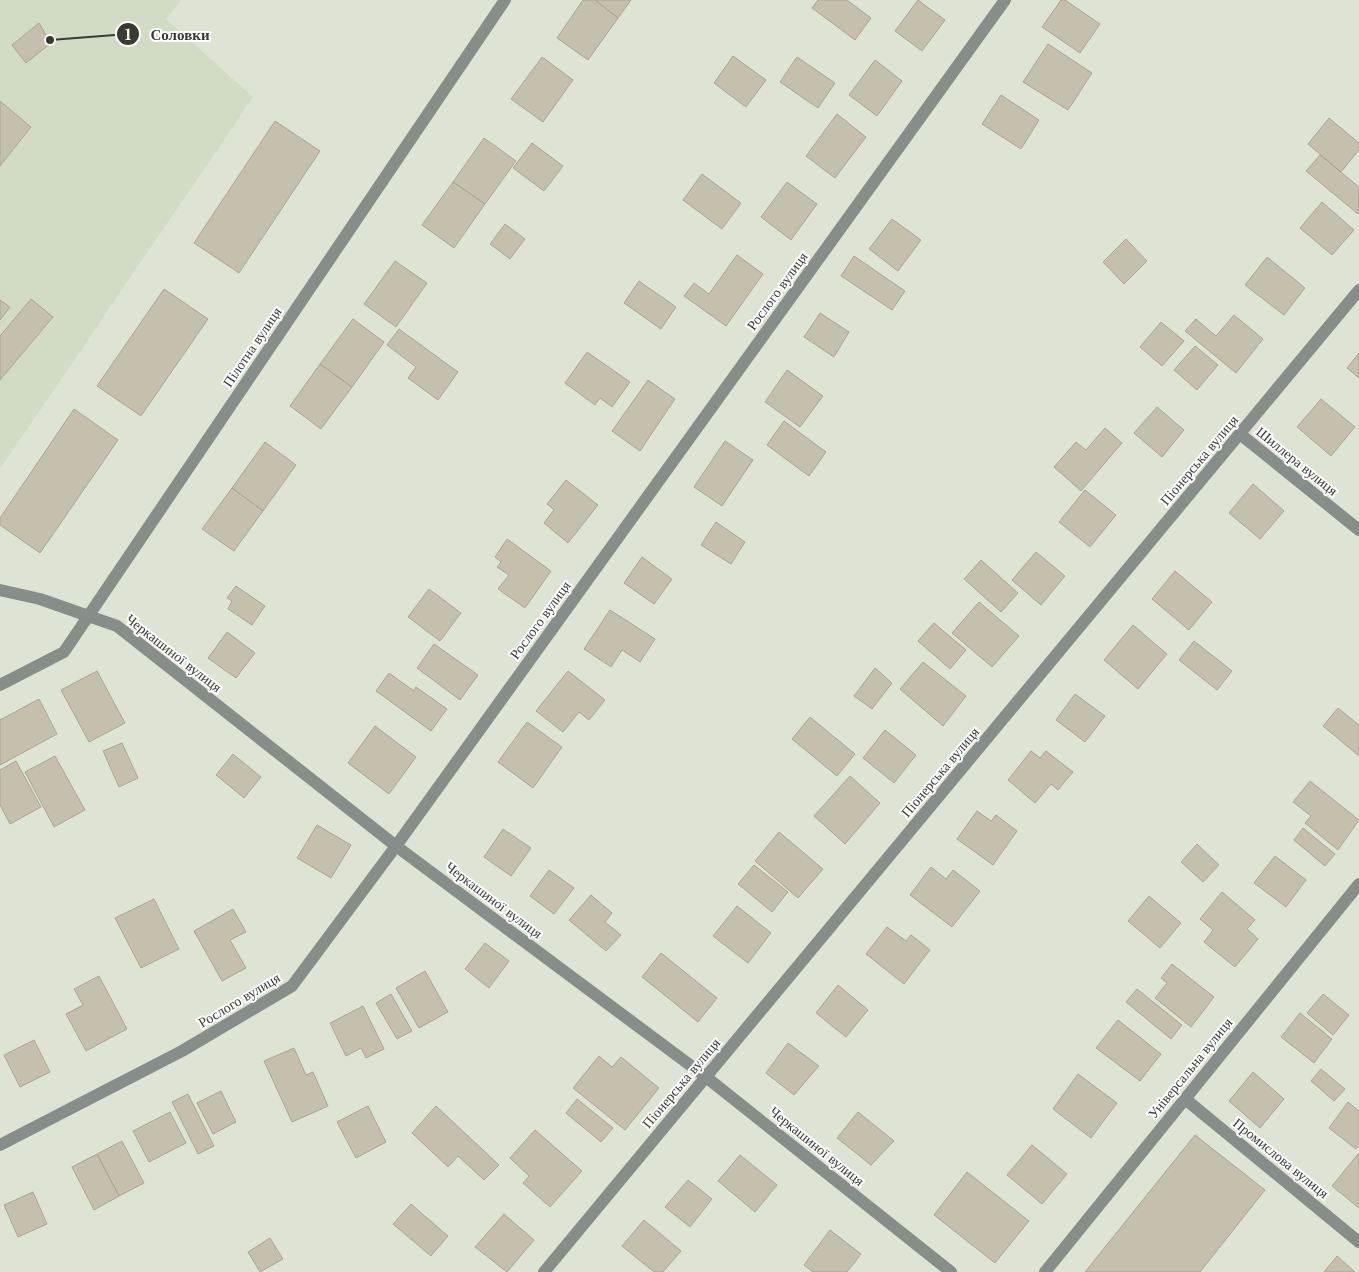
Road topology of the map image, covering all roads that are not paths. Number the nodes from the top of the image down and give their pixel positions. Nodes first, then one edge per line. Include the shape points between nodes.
1 (505, 0) edge
2 (1001, 1) edge
3 (1359, 290) edge
4 (1240, 434) junction
5 (1359, 530) edge
6 (0, 590) edge
7 (89, 616) junction
8 (0, 685) edge
9 (396, 846) junction
10 (1358, 886) edge
11 (706, 1077) junction
12 (1184, 1098) junction
13 (0, 1145) edge
14 (1359, 1242) edge
15 (544, 1272) edge
16 (951, 1272) edge
17 (1045, 1272) edge

1 - 7 street, Пілотна вулиця
2 - 9 street, Рослого вулиця
3 - 4 street, Піонерська вулиця
4 - 5 street, Шиллера вулиця
4 - 11 street, Піонерська вулиця
6 - 7 street, Черкашиної вулиця via 40,599
7 - 8 street, Пілотна вулиця via 64,652
7 - 9 street, Черкашиної вулиця via 117,626
9 - 11 street, Черкашиної вулиця
9 - 13 street, Рослого вулиця via 292,986 182,1051
10 - 12 street, Універсальна вулиця
11 - 15 street, Піонерська вулиця
11 - 16 street, Черкашиної вулиця
12 - 14 street, Промислова вулиця
12 - 17 street, Універсальна вулиця

